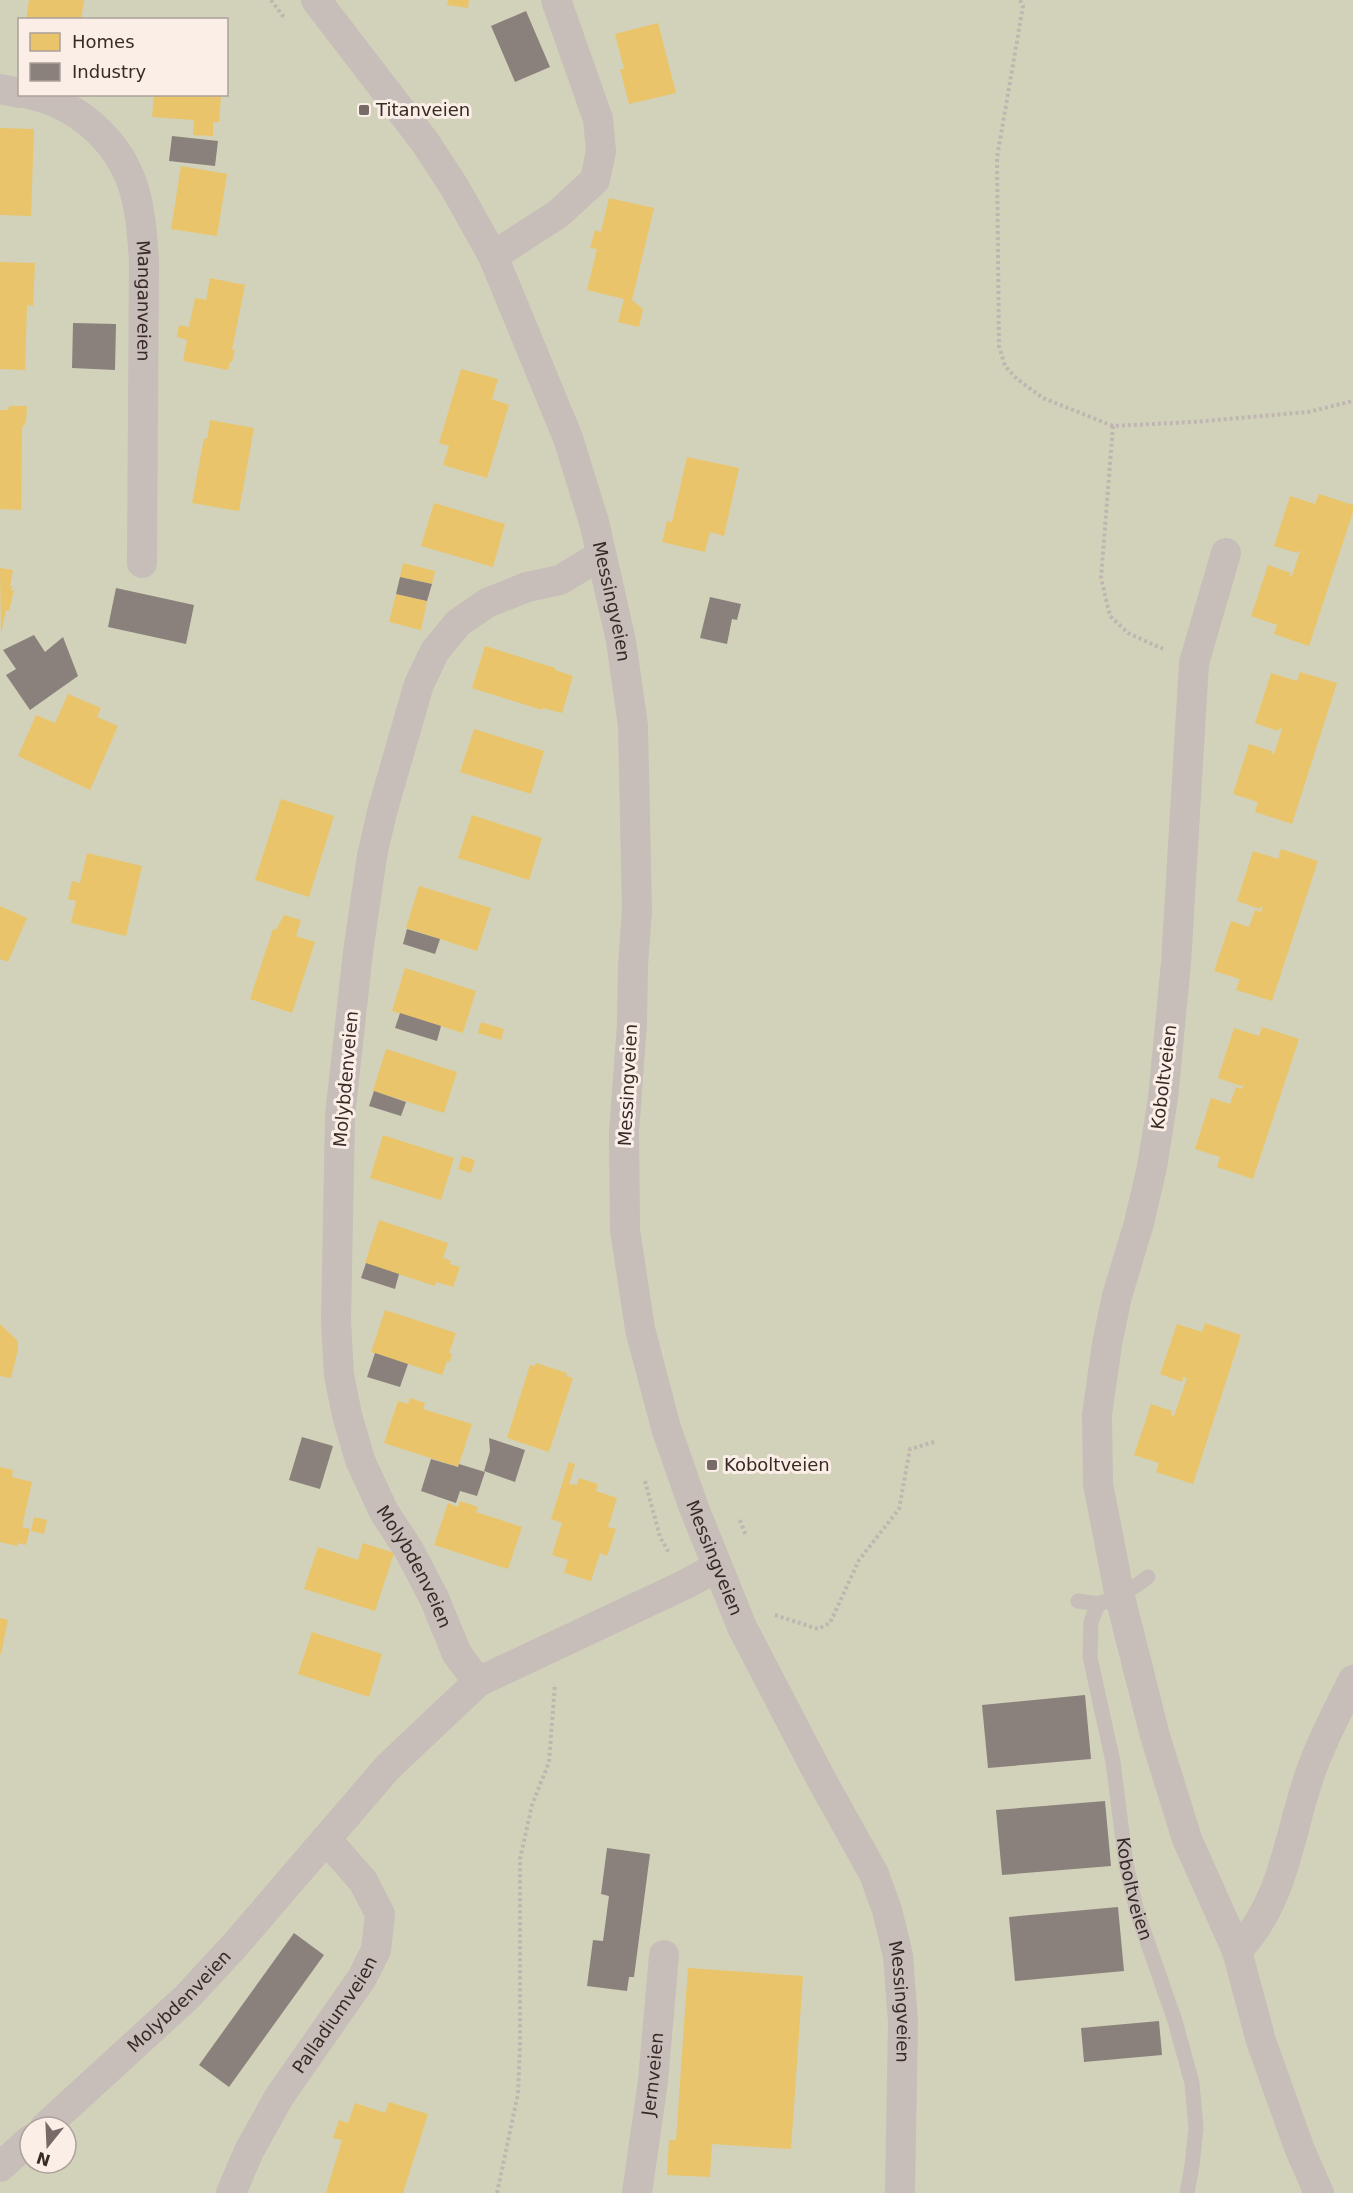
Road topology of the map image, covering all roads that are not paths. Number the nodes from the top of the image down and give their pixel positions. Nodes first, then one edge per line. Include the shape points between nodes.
1 (316, 0) edge
2 (556, 0) edge
3 (0, 89) edge
4 (18, 93) edge
5 (34, 96) edge
6 (493, 256) junction
7 (1226, 553) dead end
8 (601, 555) junction
9 (142, 563) dead end
10 (717, 1567) junction
11 (1148, 1577) dead end
12 (1078, 1601) dead end
13 (1109, 1601) junction
14 (1353, 1680) edge
15 (478, 1682) junction
16 (326, 1839) junction
17 (1237, 1951) junction
18 (664, 1955) dead end
19 (58, 2115) edge
20 (18, 2151) edge
21 (0, 2167) edge
22 (231, 2193) edge
23 (637, 2193) edge
24 (900, 2193) edge
25 (1187, 2193) edge
26 (1319, 2193) edge

1 - 6 street, Messingveien via 425,142
2 - 6 street via 598,119 601,151 595,180 558,214
3 - 4 street
5 - 9 street, Manganveien via 92,123 114,147 133,185 141,219
6 - 8 street, Messingveien via 568,438
7 - 13 street, Koboltveien via 1194,663 1176,963 1163,1098 1152,1167 1107,1344 1097,1415 1098,1484
8 - 10 street, Messingveien via 621,640 633,726 637,910 624,1132 625,1230 640,1329 663,1417
8 - 15 street, Molybdenveien via 560,580 527,587 488,603 458,623 435,651 418,684 372,856 340,1116 336,1321 339,1375 347,1415 360,1460 384,1512 434,1598 456,1654
10 - 15 street, Molybdenveien
10 - 24 street, Messingveien via 742,1627 874,1874 887,1910 898,1956 903,2021
11 - 13 lane
12 - 13 lane
13 - 17 street, Koboltveien via 1187,1839
13 - 25 lane, Koboltveien via 1091,1622 1090,1658 1113,1762 1126,1864 1137,1912 1192,2083 1196,2128
14 - 17 street via 1311,1772 1275,1895 1254,1933
15 - 16 street, Molybdenveien via 388,1767
16 - 19 street, Molybdenveien via 187,1997
16 - 22 street, Palladiumveien via 363,1881 380,1914 376,1950 362,1977 279,2097
17 - 26 street, Koboltveien via 1261,2041
18 - 23 street, Jernveien via 653,2081
20 - 21 street

